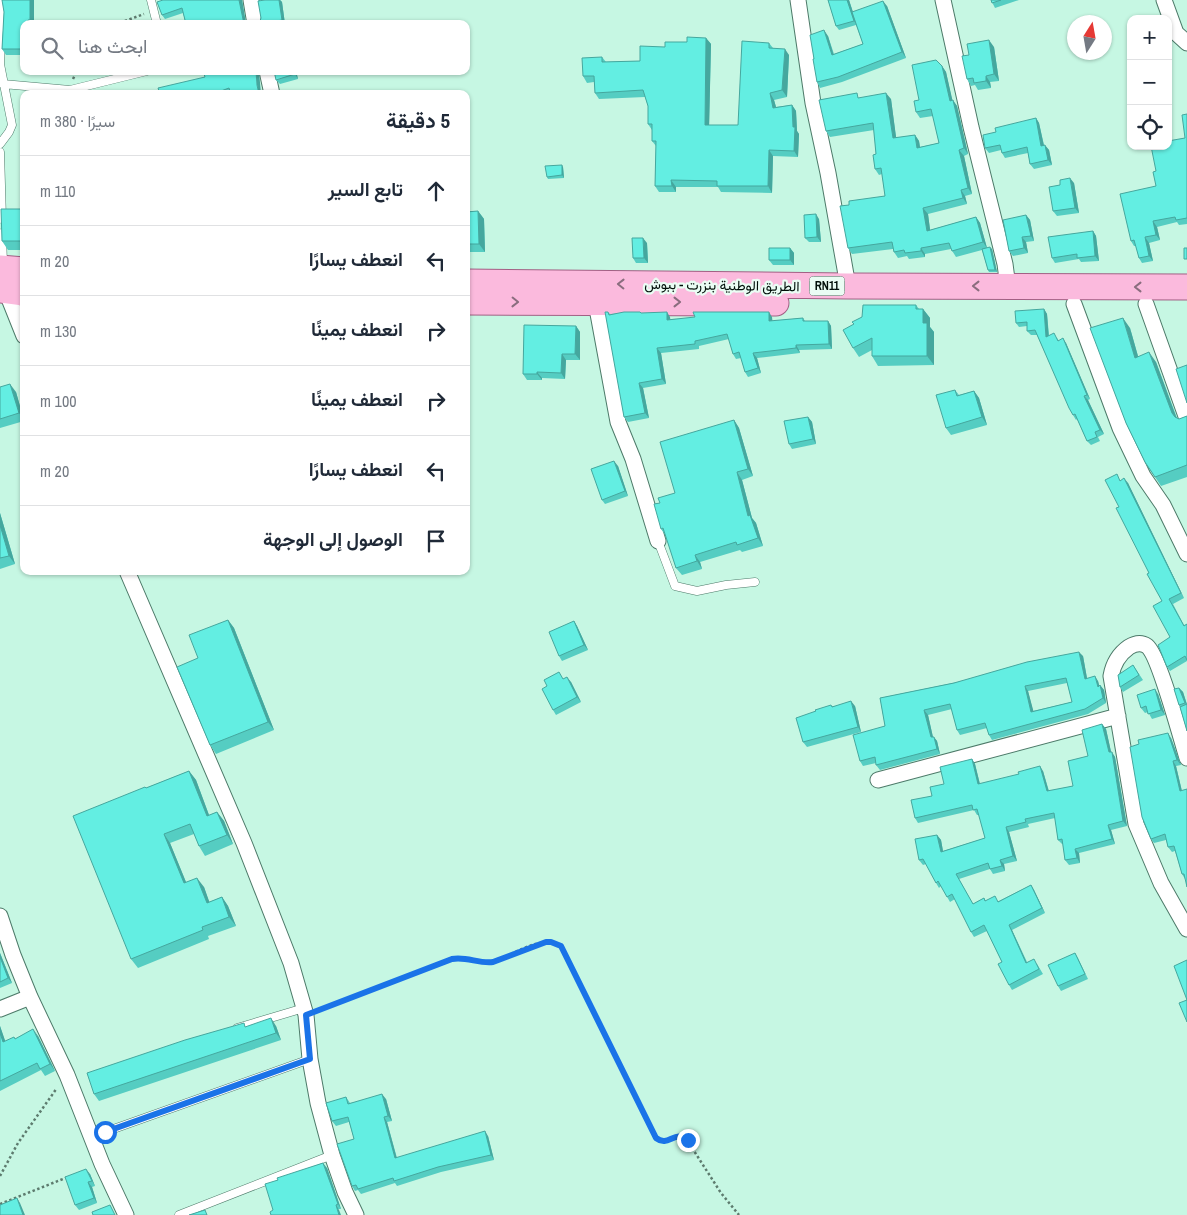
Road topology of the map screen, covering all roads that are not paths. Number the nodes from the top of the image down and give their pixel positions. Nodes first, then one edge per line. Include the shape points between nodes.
1 (151, 0) edge
2 (251, 0) edge
3 (798, 0) edge
4 (943, 0) edge
5 (1164, 0) edge
6 (0, 1) edge
7 (156, 20) edge
8 (254, 20) edge
9 (1, 29) edge
10 (1187, 44) edge
11 (131, 75) edge
12 (268, 75) edge
13 (3, 84) junction
14 (70, 90) edge
15 (70, 90) edge
16 (271, 90) edge
17 (0, 142) edge
18 (0, 152) edge
19 (9, 280) edge
20 (470, 282) edge
21 (848, 286) junction
22 (1008, 286) junction
23 (1187, 287) edge
24 (470, 302) edge
25 (596, 303) junction
26 (1074, 304) junction
27 (1146, 304) junction
28 (1187, 304) edge
29 (20, 321) edge
30 (1187, 419) edge
31 (658, 540) joint
32 (1187, 554) edge
33 (129, 575) edge
34 (755, 582) dead end
35 (1118, 716) junction
36 (1187, 758) edge
37 (878, 780) dead end
38 (0, 916) edge
39 (1187, 930) edge
40 (30, 997) junction
41 (0, 1009) edge
42 (305, 1012) junction
43 (232, 1029) edge
44 (310, 1059) junction
45 (105, 1132) dead end
46 (332, 1155) junction
47 (126, 1215) edge
48 (179, 1215) edge
49 (356, 1215) edge

1 - 7 lane
2 - 8 street
3 - 21 street via 813,102
4 - 22 street
5 - 10 street via 1176,33
6 - 9 lane
9 - 13 lane
11 - 15 lane
12 - 16 street
13 - 14 lane
13 - 17 lane via 12,125
18 - 19 lane
19 - 29 street
21 -> 20 main road, الطريق الوطنية بنزرت - ببوش / RN11
22 -> 21 main road, الطريق الوطنية بنزرت - ببوش / RN11
23 -> 22 main road, الطريق الوطنية بنزرت - ببوش / RN11
24 -> 25 main road, الطريق الوطنية بنزرت - ببوش / RN11
25 -> 26 main road, الطريق الوطنية بنزرت - ببوش / RN11
25 - 31 street via 618,422 634,459
26 - 27 main road, الطريق الوطنية بنزرت - ببوش / RN11
26 - 32 street via 1120,428
27 - 28 main road, الطريق الوطنية بنزرت - ببوش / RN11
27 - 30 street
31 - 34 lane via 675,586 697,591
33 - 42 street via 244,843 291,962
35 - 36 street via 1112,666 1125,650 1134,644 1143,644 1157,662
35 - 37 street
35 - 39 street via 1136,824 1161,882
38 - 40 street
40 - 41 street
40 - 47 street
42 - 43 lane
42 - 44 street
44 - 45 lane
44 - 46 street
46 - 48 lane
46 - 49 street

